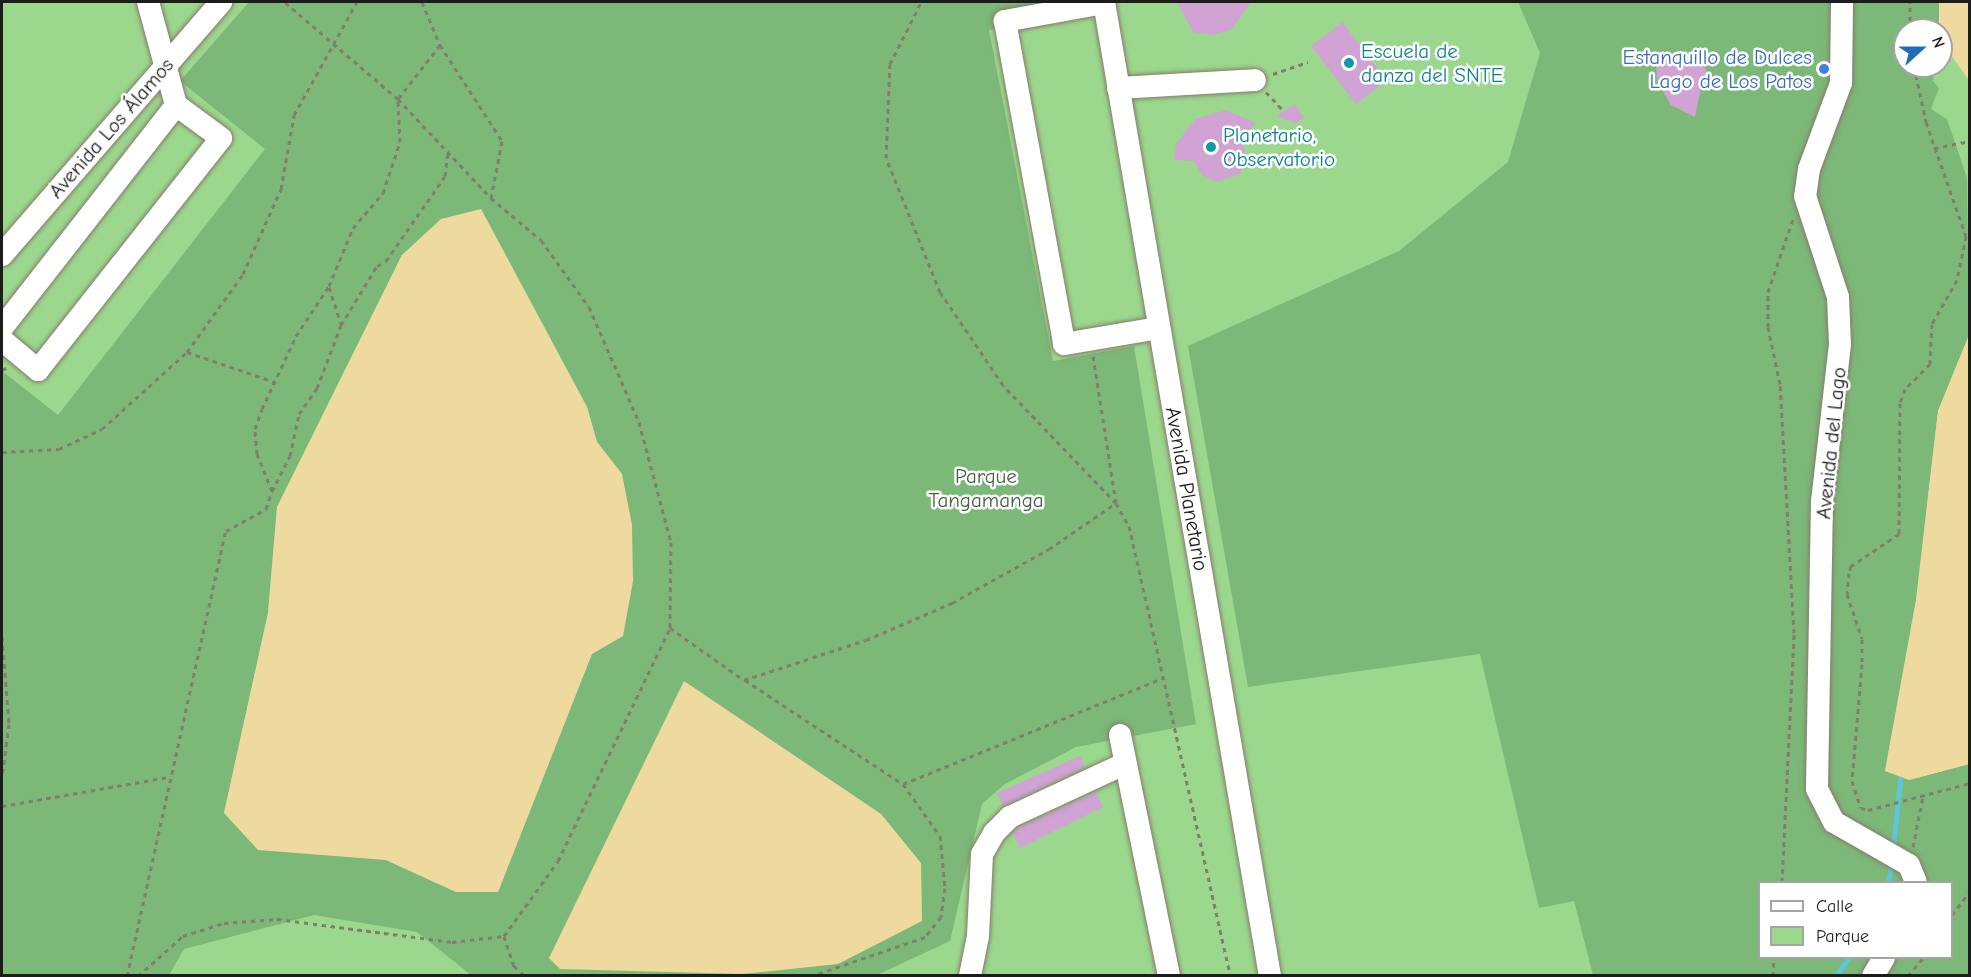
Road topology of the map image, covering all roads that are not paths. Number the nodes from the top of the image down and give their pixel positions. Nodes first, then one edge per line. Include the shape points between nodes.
1 (148, 2) edge
2 (221, 2) edge
3 (1104, 2) edge
4 (1842, 2) edge
5 (165, 66) junction
6 (1255, 80) road end
7 (1118, 88) junction
8 (176, 105) junction
9 (2, 255) edge
10 (2, 328) edge
11 (1159, 328) junction
12 (2, 340) edge
13 (1120, 735) dead end
14 (1122, 765) junction
15 (1903, 864) edge
16 (1883, 959) edge
17 (969, 975) edge
18 (1169, 975) edge
19 (1270, 975) edge
20 (1874, 975) edge

1 - 5 street
2 - 5 street, Avenida Los Álamos
3 - 7 street, Avenida Planetario
3 - 11 street via 1005,21 1064,344
4 - 15 street, Avenida del Lago via 1841,83 1809,169 1805,196 1838,297 1840,344 1822,501 1817,789 1834,822
5 - 8 street
5 - 9 street, Avenida Los Álamos
6 - 7 street
7 - 11 street, Avenida Planetario
8 - 10 street
8 - 12 street via 221,138 38,370
11 - 19 street, Avenida Planetario
13 - 14 street
14 - 17 street via 1010,817 994,833 982,854 978,936
14 - 18 street via 1143,830
16 - 20 street

